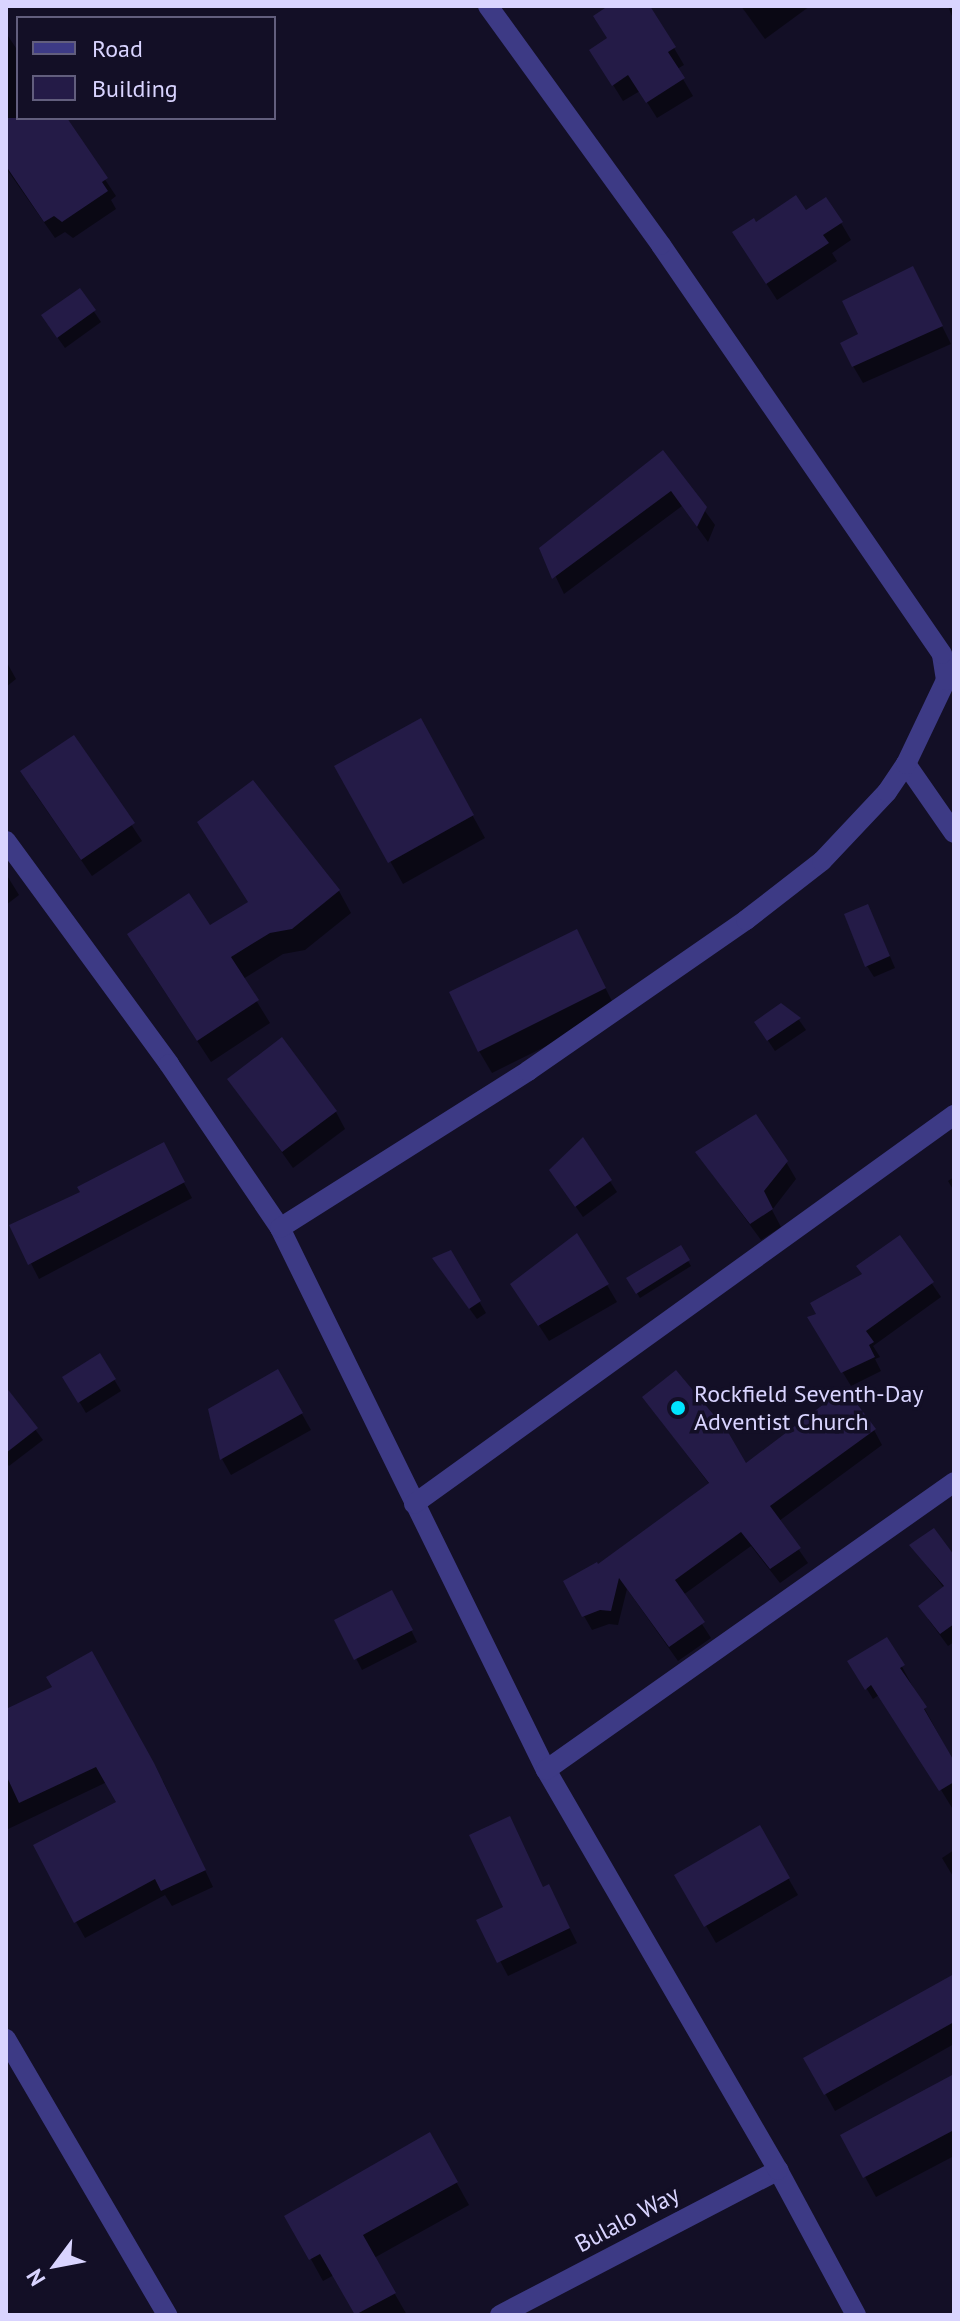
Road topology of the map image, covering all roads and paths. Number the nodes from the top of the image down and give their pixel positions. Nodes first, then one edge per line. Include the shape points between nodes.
1 (488, 6) edge
2 (906, 764) junction
3 (954, 833) edge
4 (6, 841) edge
5 (954, 1115) edge
6 (280, 1228) junction
7 (954, 1482) edge
8 (414, 1504) junction
9 (546, 1770) junction
10 (6, 2039) edge
11 (778, 2170) junction
12 (167, 2315) edge
13 (500, 2315) edge
14 (856, 2315) edge

1 - 2 street via 661,245 942,654 946,680
2 - 3 street
2 - 6 street via 867,816 822,861 746,920 528,1071
4 - 6 street via 169,1064
5 - 8 street
6 - 8 street
7 - 9 street
8 - 9 street
9 - 11 street
10 - 12 street
11 - 13 street, Bulalo Way
11 - 14 street

